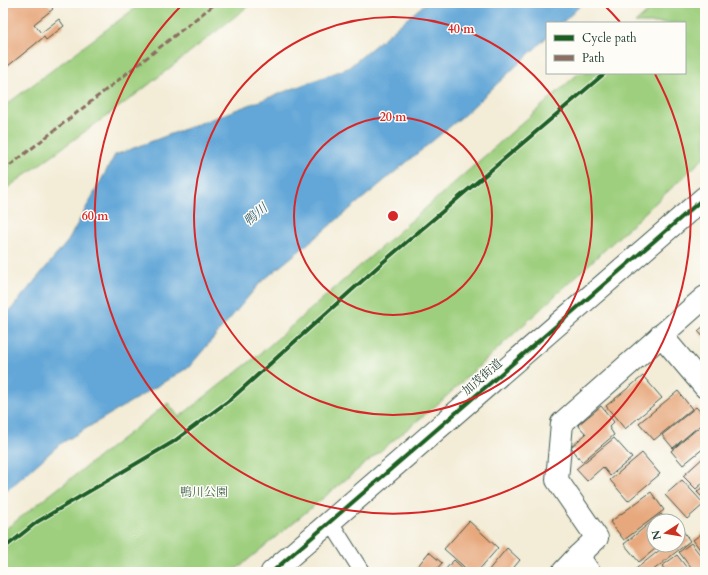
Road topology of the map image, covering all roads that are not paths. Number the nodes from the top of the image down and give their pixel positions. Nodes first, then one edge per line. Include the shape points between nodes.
1 (705, 197) edge
2 (705, 297) edge
3 (661, 335) junction
4 (705, 387) edge
5 (330, 521) junction
6 (584, 564) edge
7 (272, 572) edge
8 (362, 572) edge
9 (563, 572) edge

1 - 5 street, 加茂街道
2 - 3 street
3 - 4 street
3 - 6 street via 562,423 557,480 597,538
5 - 7 street, 加茂街道
5 - 8 lane
6 - 9 street

